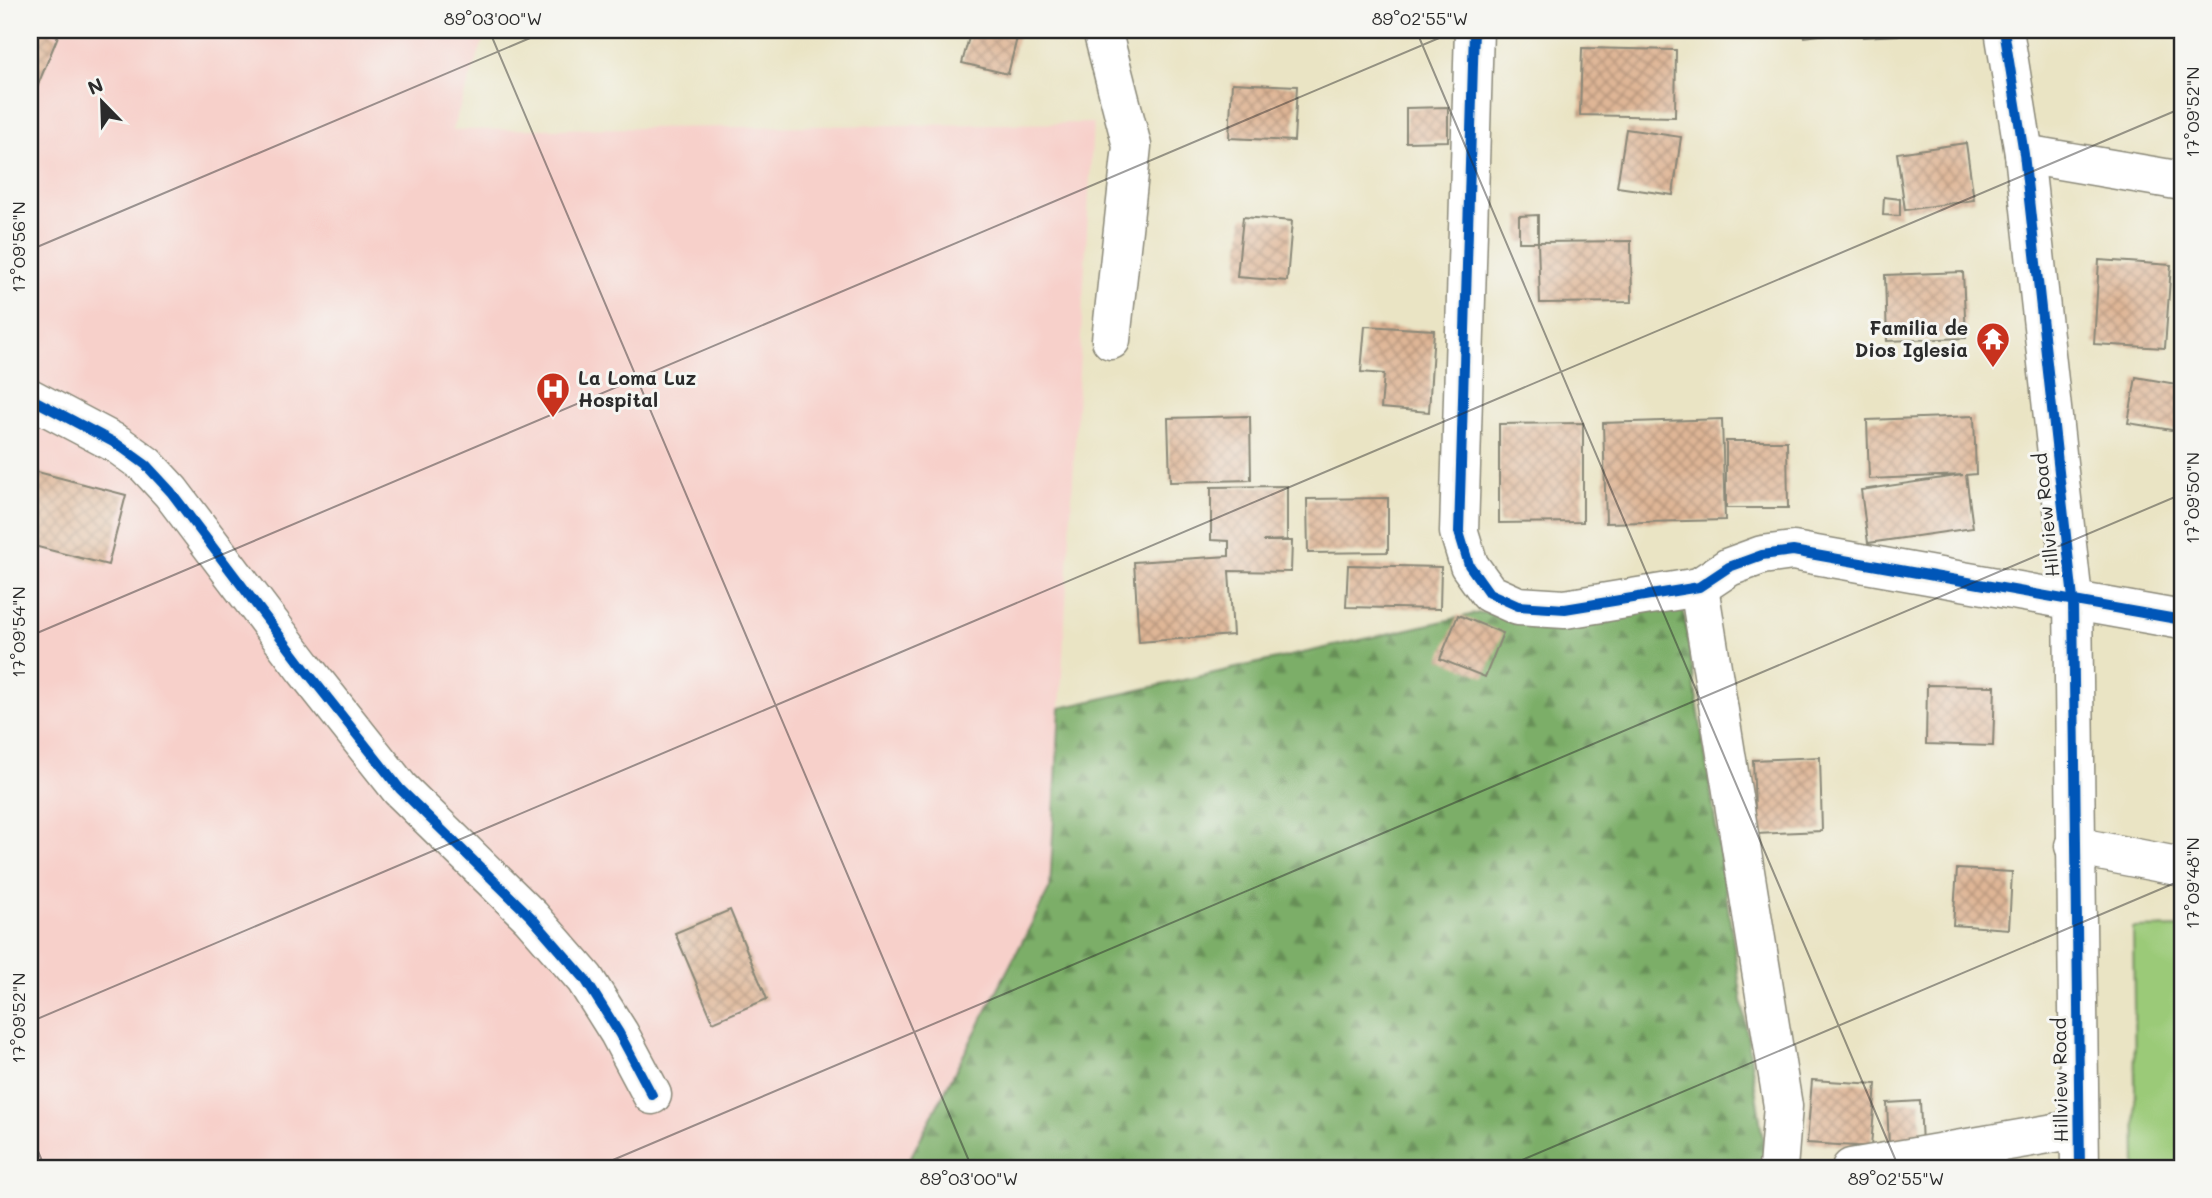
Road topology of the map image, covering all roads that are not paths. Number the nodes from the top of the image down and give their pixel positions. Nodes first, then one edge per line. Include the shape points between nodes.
1 (1102, 30) edge
2 (1474, 30) edge
3 (2004, 30) edge
4 (2024, 154) junction
5 (2182, 181) edge
6 (1111, 340) dead end
7 (30, 398) edge
8 (1699, 587) junction
9 (2073, 600) junction
10 (2182, 620) edge
11 (2074, 846) junction
12 (2182, 867) edge
13 (652, 1096) dead end
14 (2078, 1129) junction
15 (1778, 1168) edge
16 (1851, 1168) edge
17 (2080, 1168) edge

1 - 6 street via 1132,146
2 - 8 street via 1459,532 1469,565 1489,593 1518,606 1564,609
3 - 4 street, Hillview Road
4 - 5 street
4 - 9 street, Hillview Road
7 - 13 street via 117,444 146,465 171,492 400,789 531,917 585,979
8 - 9 street via 1740,563 1793,551
8 - 15 street via 1783,1105
9 - 10 street
9 - 11 street, Hillview Road
11 - 12 street
11 - 14 street, Hillview Road
14 - 16 street
14 - 17 street, Hillview Road

